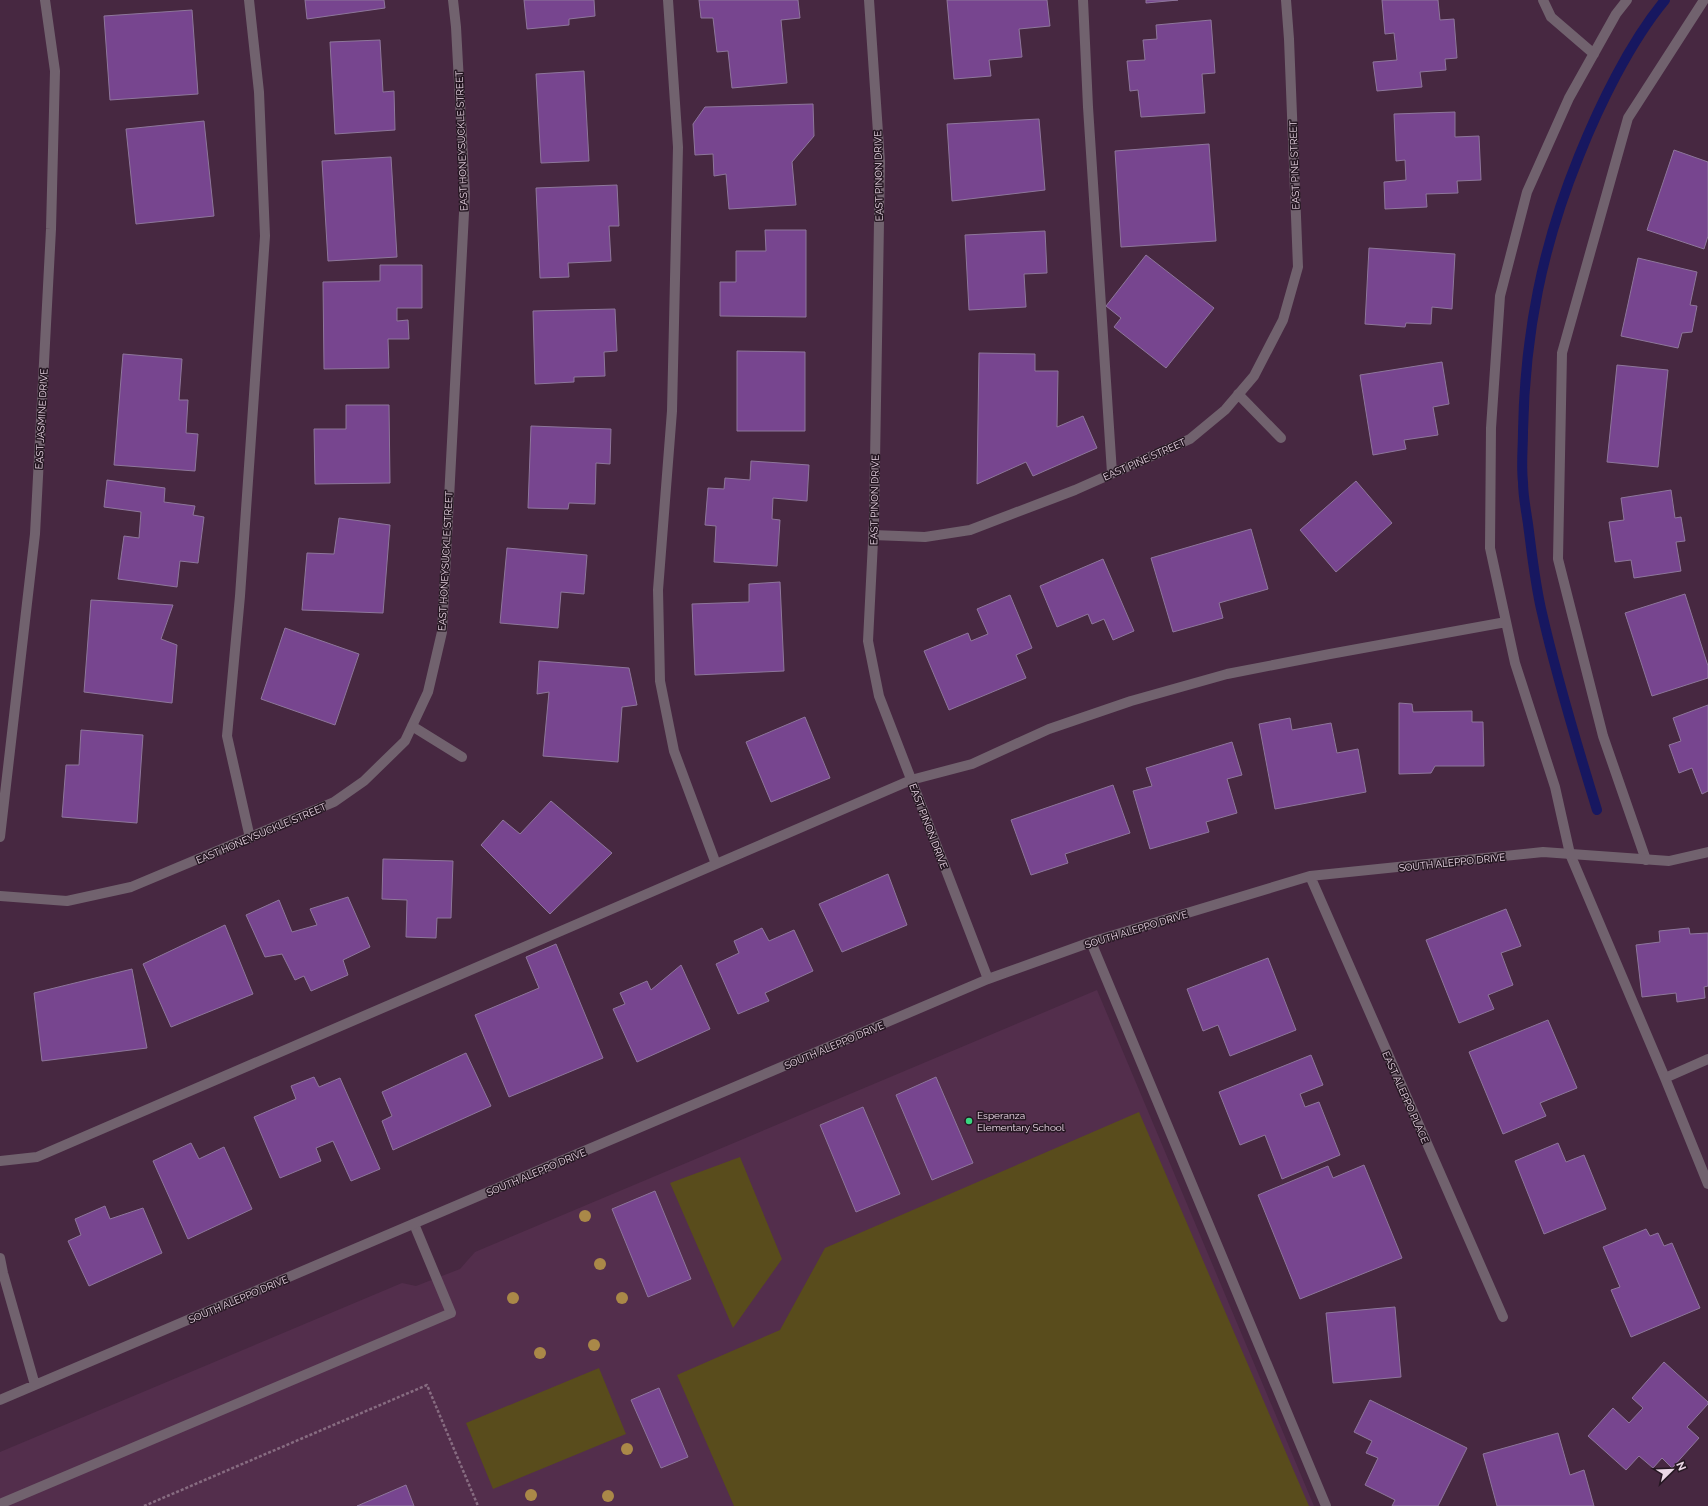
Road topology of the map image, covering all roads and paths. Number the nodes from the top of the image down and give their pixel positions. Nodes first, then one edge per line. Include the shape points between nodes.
1 (45, 0) edge
2 (249, 0) edge
3 (453, 0) edge
4 (668, 0) edge
5 (869, 0) edge
6 (1083, 0) edge
7 (1286, 0) edge
8 (1543, 0) edge
9 (1627, 0) edge
10 (1704, 0) edge
11 (1594, 54) junction
12 (1238, 394) junction
13 (1281, 438) dead end
14 (1112, 473) junction
15 (873, 534) junction
16 (1506, 622) junction
17 (412, 726) junction
18 (462, 757) dead end
19 (911, 780) junction
20 (0, 838) edge
21 (250, 838) junction
22 (1708, 852) edge
23 (1570, 854) junction
24 (1646, 860) junction
25 (716, 864) junction
26 (1310, 876) junction
27 (0, 896) edge
28 (1091, 942) junction
29 (988, 979) junction
30 (1708, 1059) edge
31 (1665, 1078) junction
32 (0, 1161) edge
33 (1708, 1184) edge
34 (414, 1224) junction
35 (0, 1258) edge
36 (1503, 1317) dead end
37 (35, 1385) junction
38 (0, 1400) edge
39 (0, 1504) edge
40 (144, 1506) edge
41 (478, 1506) edge
42 (1326, 1506) edge

1 - 20 street, EAST JASMINE DRIVE via 55,71 51,228 35,534
2 - 21 street via 259,92 266,236 240,596 227,736
3 - 17 street, EAST HONEYSUCKLE STREET via 465,194 442,632 428,692
4 - 25 street via 678,147 672,411 658,590 660,681 674,751
5 - 15 street, EAST PINON DRIVE via 880,162
6 - 14 street
7 - 12 street, EAST PINE STREET via 1298,267 1283,320 1254,376
8 - 11 street via 1551,17
9 - 11 street via 1616,14
10 - 24 street via 1628,118 1562,353 1558,558 1603,736
11 - 16 street via 1569,98 1527,192 1500,296 1491,428 1490,548
12 - 13 street
12 - 14 street, EAST PINE STREET via 1224,410 1190,439
14 - 15 street, EAST PINE STREET via 970,530 925,537
15 - 19 street, EAST PINON DRIVE via 868,641 879,696
16 - 19 street via 1228,674 1131,701 1049,729 972,764
16 - 23 street via 1515,663 1555,787
17 - 18 street
17 - 21 street, EAST HONEYSUCKLE STREET via 405,741 364,781 334,802
19 - 25 street
19 - 29 street, EAST PINON DRIVE
21 - 27 street, EAST HONEYSUCKLE STREET via 131,887 67,901
22 - 24 street, SOUTH ALEPPO DRIVE via 1669,861
23 - 24 street, SOUTH ALEPPO DRIVE
23 - 26 street, SOUTH ALEPPO DRIVE via 1543,852
23 - 31 street
25 - 32 street via 37,1157
26 - 28 street, SOUTH ALEPPO DRIVE
26 - 36 street, EAST ALEPPO PLACE
28 - 29 street, SOUTH ALEPPO DRIVE
28 - 42 street
29 - 34 street, SOUTH ALEPPO DRIVE
30 - 31 street
31 - 33 street
34 - 37 street, SOUTH ALEPPO DRIVE
34 - 39 street via 451,1313
35 - 37 street
37 - 38 street, SOUTH ALEPPO DRIVE
40 - 41 path via 427,1385

